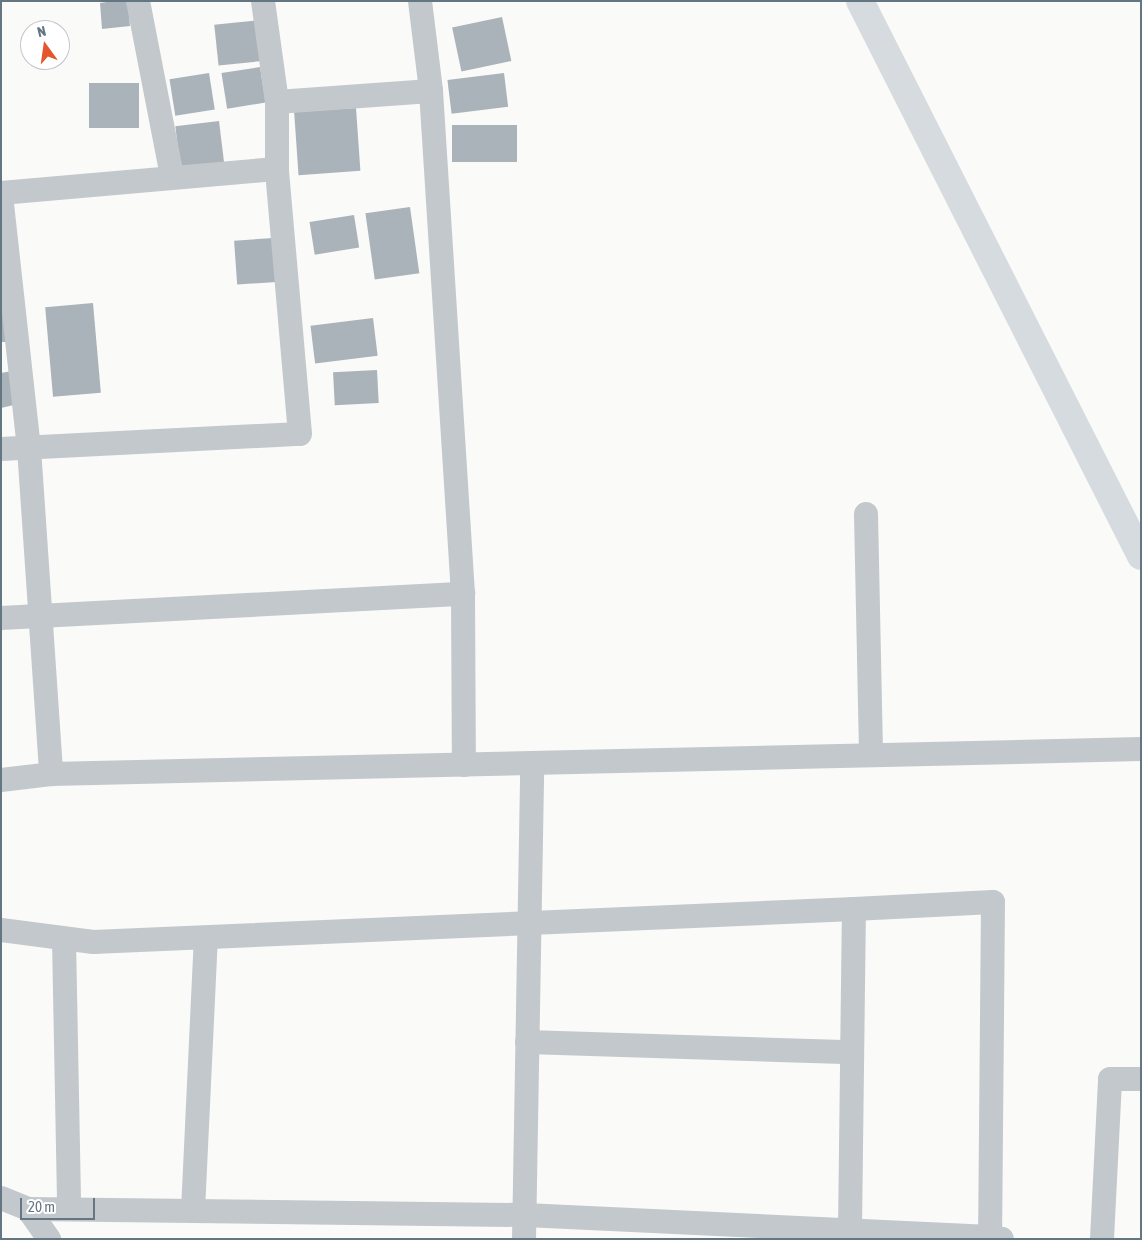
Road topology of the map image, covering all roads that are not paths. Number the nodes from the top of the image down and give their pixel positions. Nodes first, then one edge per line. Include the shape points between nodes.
1 (138, 1) edge
2 (263, 1) edge
3 (420, 1) edge
4 (860, 1) edge
5 (431, 91) junction
6 (278, 102) junction
7 (277, 169) junction
8 (172, 176) junction
9 (1, 194) edge
10 (29, 448) junction
11 (1, 449) edge
12 (866, 514) dead end
13 (1141, 556) edge
14 (463, 594) junction
15 (41, 614) junction
16 (1, 618) edge
17 (1141, 749) edge
18 (871, 755) junction
19 (532, 763) junction
20 (464, 765) junction
21 (51, 774) junction
22 (1, 780) edge
23 (854, 909) junction
24 (528, 923) junction
25 (1, 930) edge
26 (206, 938) junction
27 (64, 939) junction
28 (527, 1042) junction
29 (852, 1052) junction
30 (1141, 1079) edge
31 (1, 1198) edge
32 (28, 1208) junction
33 (69, 1209) junction
34 (194, 1211) junction
35 (525, 1215) junction
36 (850, 1230) junction
37 (996, 1238) edge
38 (50, 1239) edge
39 (524, 1239) edge
40 (1102, 1239) edge

1 - 8 street
2 - 6 street
3 - 5 street
4 - 13 street
5 - 6 street
5 - 14 street
6 - 7 street
7 - 8 street
7 - 10 street via 300,434
8 - 9 street
9 - 10 street
10 - 11 street
10 - 15 street
12 - 18 street
14 - 15 street
14 - 20 street
15 - 16 street
15 - 21 street
17 - 18 street
18 - 19 street
19 - 20 street
19 - 24 street
20 - 21 street
21 - 22 street
23 - 24 street
23 - 29 street
23 - 37 street via 994,902
24 - 26 street
24 - 28 street
25 - 27 street
26 - 27 street via 94,942
26 - 34 street
27 - 33 street
28 - 29 street
28 - 35 street
29 - 36 street
30 - 40 street via 1110,1079
31 - 32 street
32 - 33 street
32 - 38 street
33 - 34 street
34 - 35 street
35 - 36 street
35 - 39 street
36 - 37 street

